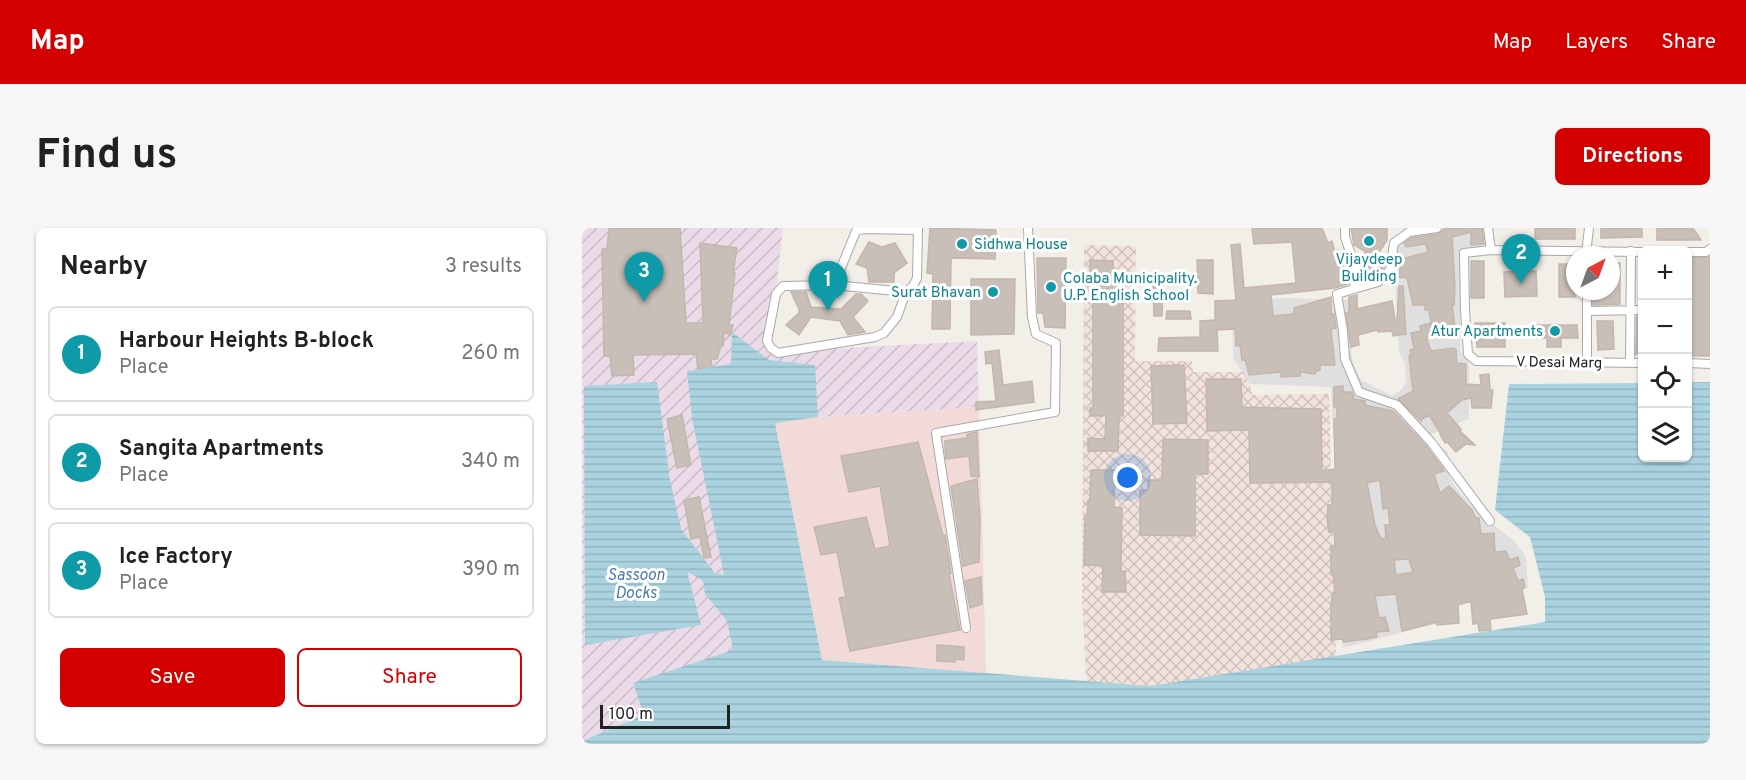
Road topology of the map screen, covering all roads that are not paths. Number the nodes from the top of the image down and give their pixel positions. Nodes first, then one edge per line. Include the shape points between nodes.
1 (1028, 228) edge
2 (1345, 228) edge
3 (1437, 228) edge
4 (1488, 228) edge
5 (1588, 228) edge
6 (917, 229) edge
7 (1409, 230) edge
8 (1587, 246) edge
9 (1710, 249) edge
10 (1491, 250) junction
11 (1620, 251) edge
12 (1631, 251) junction
13 (1566, 252) edge
14 (1638, 252) edge
15 (1692, 252) edge
16 (834, 285) junction
17 (1354, 289) junction
18 (906, 292) junction
19 (1587, 300) edge
20 (1631, 310) junction
21 (1638, 310) edge
22 (1588, 311) junction
23 (1587, 363) junction
24 (1630, 363) junction
25 (1638, 363) edge
26 (1692, 363) edge
27 (1710, 364) edge
28 (1490, 521) dead end
29 (966, 628) dead end

1 - 29 street via 1036,334 1056,343 1055,412 936,433
2 - 17 street via 1356,270
3 - 7 street
4 - 10 street
5 - 8 street
6 - 16 street via 856,231
6 - 18 street via 917,278
7 - 17 street via 1394,243 1390,270 1378,282
9 - 15 street
10 - 13 street
10 - 23 street, V Desai Marg via 1464,253 1461,310 1468,354 1476,361
11 - 12 street
12 - 14 street
12 - 20 street
16 - 18 street
16 - 18 street via 778,289 767,341 771,348 778,353 875,337 884,333 897,317
17 - 28 street via 1336,294 1345,359 1359,392 1397,405 1431,442
19 - 22 street
20 - 21 street
20 - 22 street
20 - 24 street
22 - 23 street
23 - 24 street, V Desai Marg
24 - 25 street, V Desai Marg
26 - 27 street

